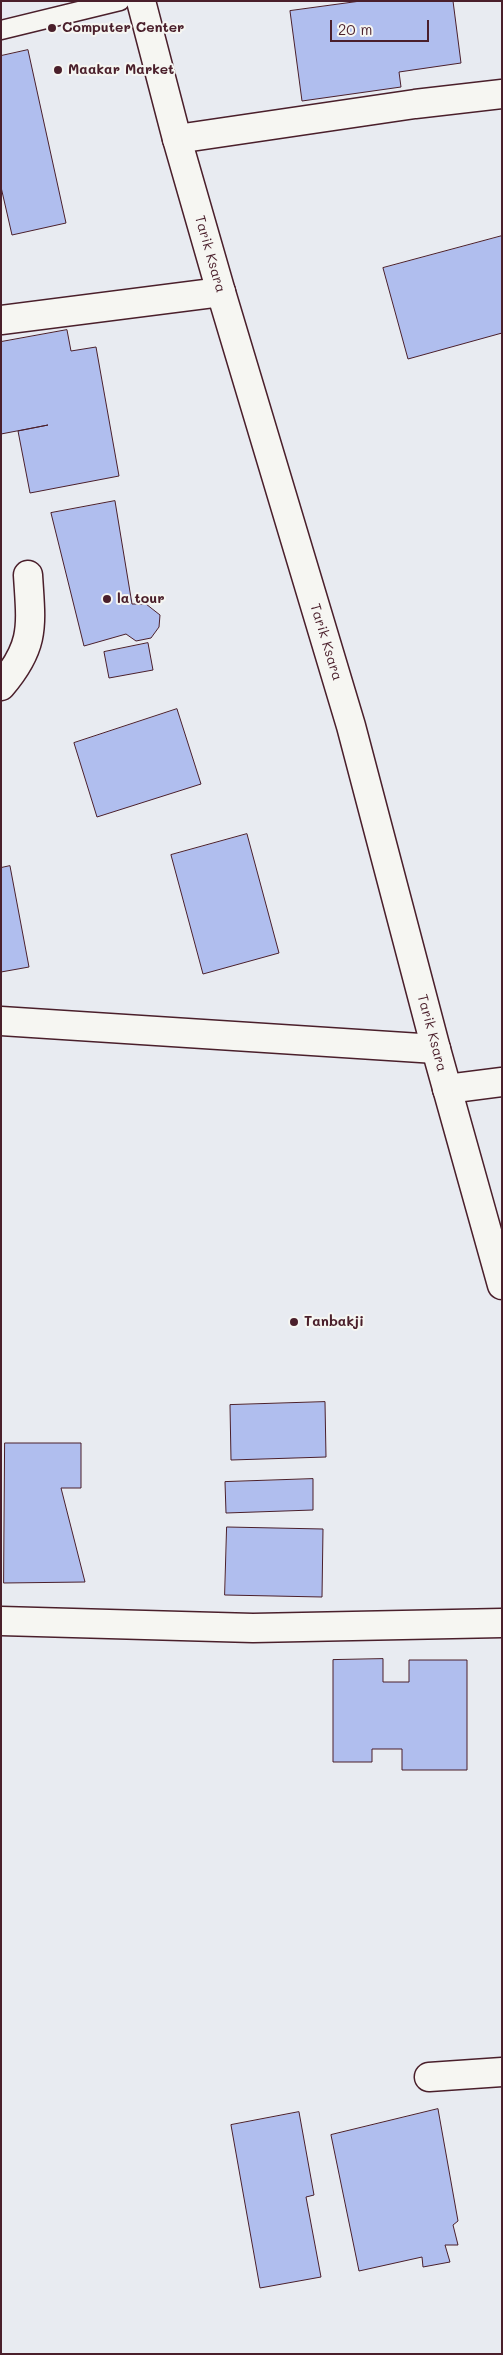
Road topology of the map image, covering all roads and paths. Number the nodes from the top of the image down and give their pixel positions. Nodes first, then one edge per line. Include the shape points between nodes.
1 (120, 1) edge
2 (141, 1) edge
3 (1, 30) edge
4 (502, 94) edge
5 (177, 139) junction
6 (221, 292) junction
7 (1, 320) edge
8 (28, 575) dead end
9 (1, 686) edge
10 (1, 1021) edge
11 (436, 1049) junction
12 (502, 1082) edge
13 (447, 1089) junction
14 (502, 1285) edge
15 (1, 1621) edge
16 (502, 1622) edge
17 (502, 2072) edge
18 (429, 2077) dead end

1 - 3 lane
2 - 5 street, Tarik Ksara
4 - 5 street
5 - 6 street, Tarik Ksara
6 - 7 street
6 - 11 street, Tarik Ksara via 351,726
8 - 9 street via 31,621 26,650
10 - 11 street
11 - 13 street, Tarik Ksara
12 - 13 street
13 - 14 street, Tarik Ksara
15 - 16 street via 252,1628
17 - 18 street

